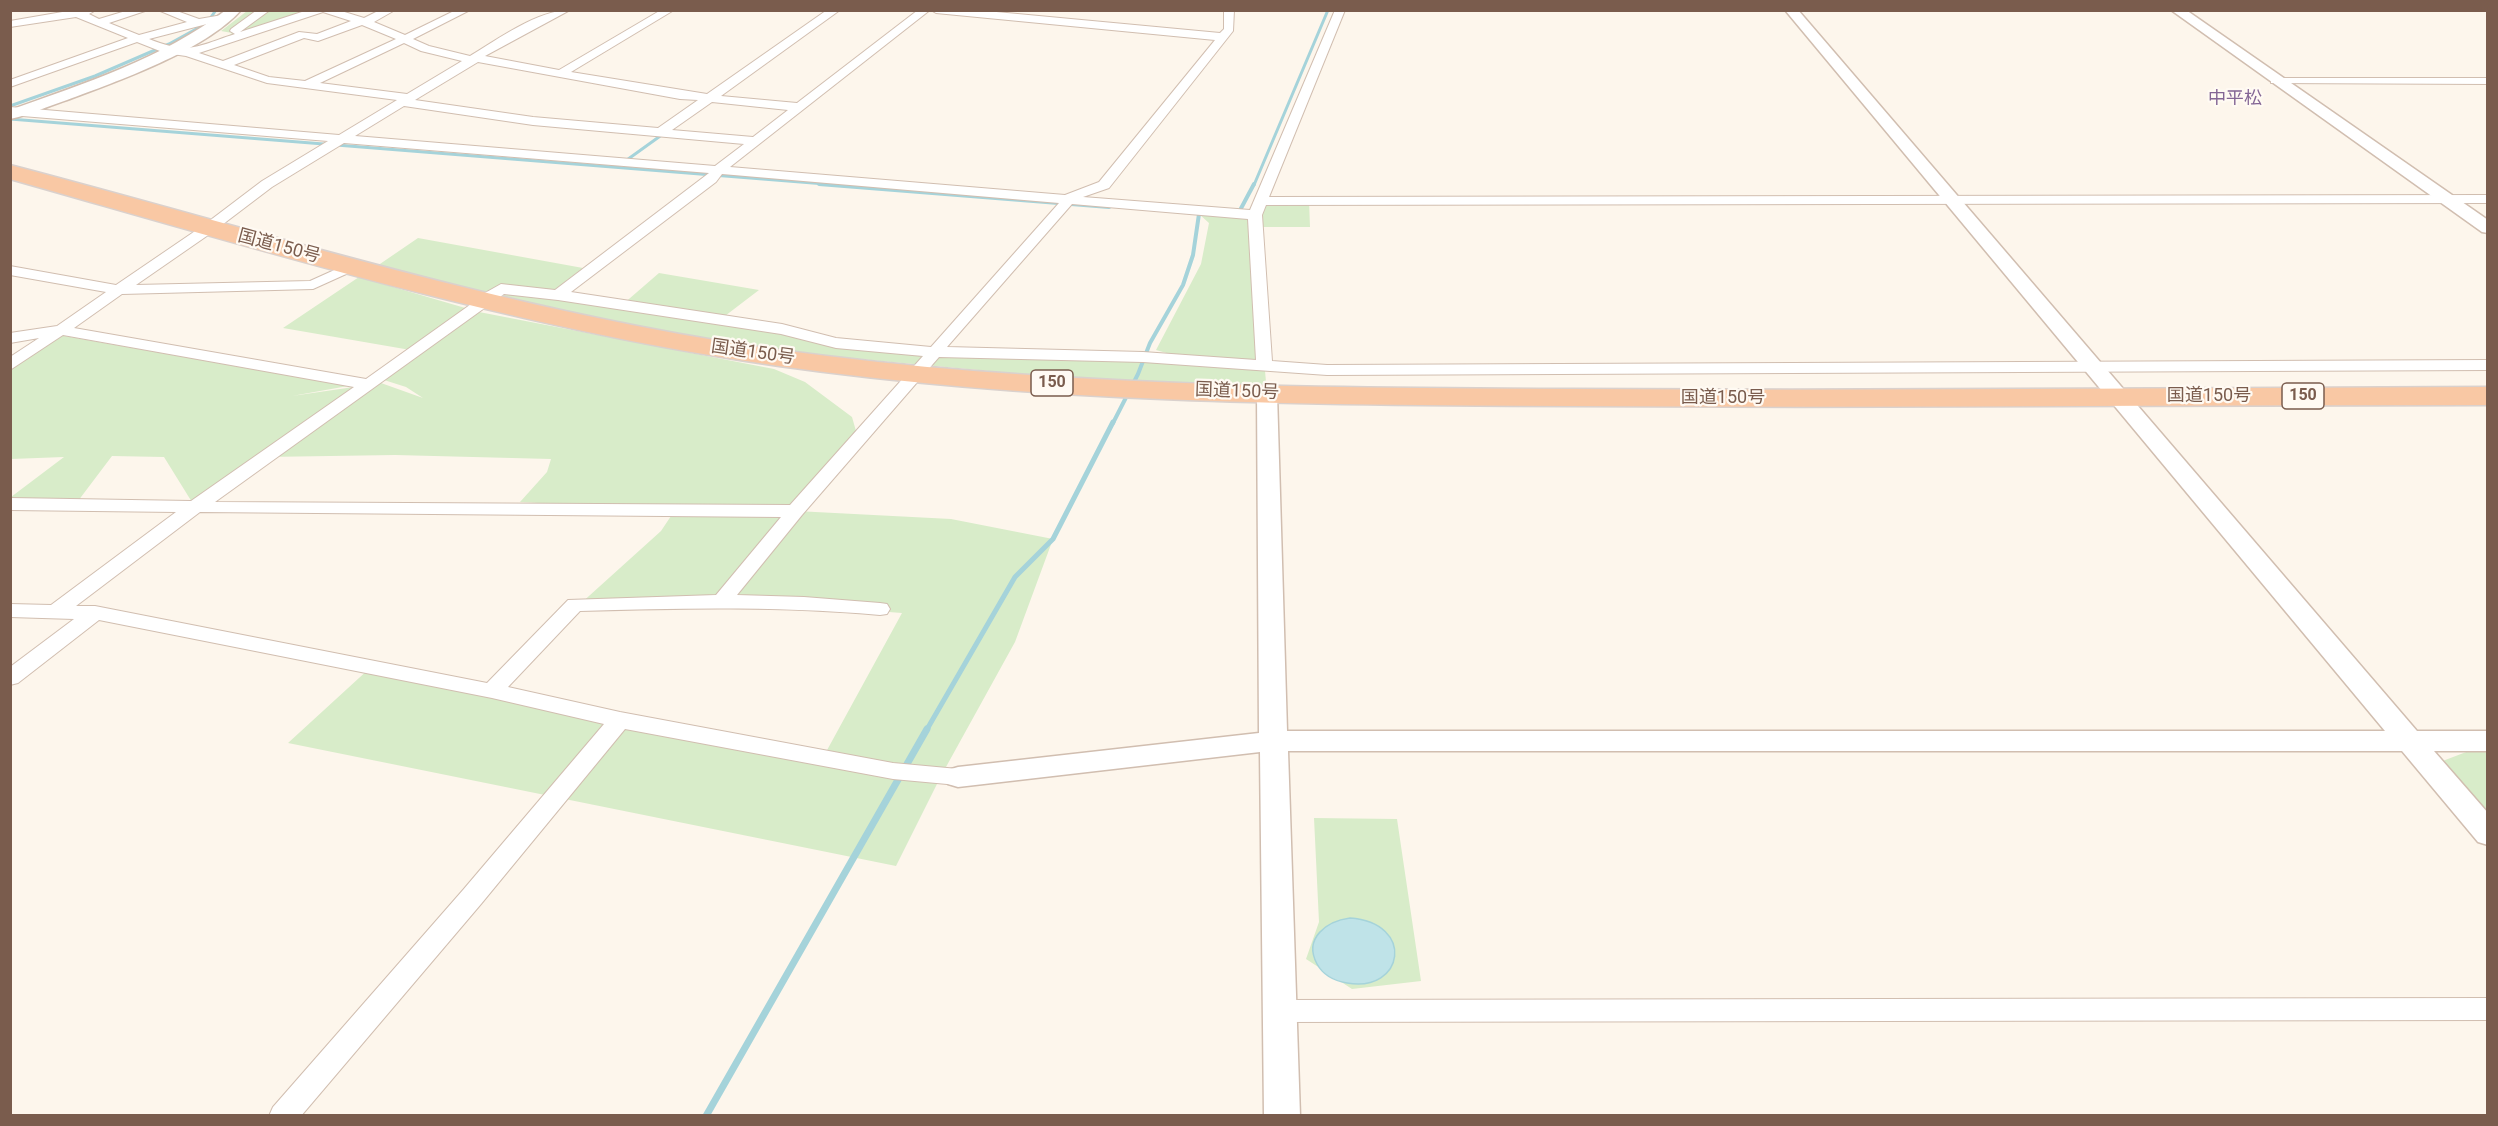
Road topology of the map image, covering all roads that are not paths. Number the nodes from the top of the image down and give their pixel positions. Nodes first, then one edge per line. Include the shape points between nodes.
1 (94, 10) edge
2 (143, 10) edge
3 (163, 10) edge
4 (266, 10) edge
5 (320, 10) edge
6 (326, 10) edge
7 (390, 10) edge
8 (465, 10) edge
9 (565, 10) edge
10 (669, 10) edge
11 (835, 10) edge
12 (925, 10) edge
13 (936, 10) edge
14 (1229, 10) edge
15 (1340, 10) edge
16 (1791, 10) edge
17 (2177, 10) edge
18 (232, 13) edge
19 (79, 14) junction
20 (175, 15) junction
21 (363, 21) junction
22 (99, 22) junction
23 (196, 22) junction
24 (10, 24) edge
25 (118, 30) junction
26 (1223, 37) junction
27 (138, 38) junction
28 (404, 39) junction
29 (225, 41) junction
30 (169, 51) junction
31 (188, 53) junction
32 (475, 59) junction
33 (74, 62) junction
34 (223, 65) junction
35 (10, 71) edge
36 (561, 73) junction
37 (2275, 81) junction
38 (2487, 81) edge
39 (10, 84) edge
40 (305, 86) junction
41 (711, 98) junction
42 (407, 100) junction
43 (799, 107) junction
44 (13, 112) edge
45 (661, 132) junction
46 (342, 140) junction
47 (755, 141) junction
48 (10, 171) edge
49 (715, 174) junction
50 (1951, 199) junction
51 (2445, 199) junction
52 (2487, 199) edge
53 (1067, 202) junction
54 (1253, 210) junction
55 (209, 228) junction
56 (2487, 228) edge
57 (350, 267) junction
58 (10, 270) edge
59 (119, 290) junction
60 (558, 295) junction
61 (483, 301) junction
62 (59, 330) junction
63 (10, 338) edge
64 (936, 352) junction
65 (10, 364) edge
66 (1265, 365) junction
67 (2487, 365) edge
68 (2092, 366) junction
69 (916, 374) junction
70 (367, 384) junction
71 (1267, 393) junction
72 (2118, 396) junction
73 (2487, 396) edge
74 (10, 504) edge
75 (195, 507) junction
76 (795, 511) junction
77 (723, 600) junction
78 (880, 609) dead end
79 (10, 610) edge
80 (56, 610) junction
81 (95, 613) junction
82 (10, 678) edge
83 (492, 691) junction
84 (620, 720) junction
85 (1275, 741) junction
86 (2487, 741) edge
87 (2409, 742) junction
88 (958, 777) joint
89 (2487, 834) edge
90 (2487, 1009) edge
91 (1281, 1011) junction
92 (283, 1116) edge
93 (1282, 1116) edge

1 - 19 street
2 - 22 street
3 - 20 street
4 - 29 street
5 - 29 street
6 - 21 street
7 - 21 street
8 - 28 street
9 - 32 street
10 - 36 street
11 - 41 street
12 - 43 street
13 - 26 street
14 - 26 street via 1229,29
15 - 54 street
16 - 50 street
17 - 37 street
18 - 23 street
18 - 30 street
19 - 22 street
19 - 24 street
20 - 23 street
20 - 25 street
21 - 28 street
21 - 34 street via 318,38 303,34
22 - 25 street
23 - 27 street
25 - 27 street
26 - 53 street via 1104,185
27 - 30 street
27 - 33 street
28 - 32 street via 425,49
28 - 40 street
29 - 31 street
30 - 31 street
30 - 44 street via 115,76
31 - 34 street
32 - 36 street
32 - 42 street
33 - 35 street
33 - 39 street
34 - 40 street via 267,80
36 - 41 street
37 - 38 street
37 - 51 street
40 - 42 street
41 - 43 street
41 - 45 street
42 - 45 street via 533,121
42 - 46 street
43 - 47 street
44 - 46 street
45 - 47 street
46 - 49 street via 632,162
46 - 55 street via 267,184
47 - 49 street
48 - 55 highway, 国道150号 / 150
49 - 53 street
49 - 60 street
50 - 51 street
50 - 54 street
50 - 68 street
51 - 52 street
51 - 56 street
53 - 54 street via 1229,212
53 - 64 street
54 - 66 street
55 - 57 highway, 国道150号 / 150
55 - 59 street
57 - 59 street via 313,285
57 - 61 highway, 国道150号 / 150
58 - 59 street
59 - 62 street
60 - 61 street via 501,288
60 - 64 street via 782,329 836,343
61 - 69 highway, 国道150号 / 150 via 693,344
61 - 70 street
62 - 63 street
62 - 65 street
62 - 70 street
64 - 66 street
64 - 69 street
66 - 68 street via 1327,370
67 - 68 street
68 - 72 street
69 - 71 highway, 国道150号 / 150
69 - 76 street
70 - 75 street
71 - 72 highway, 国道150号 / 150 via 1541,398
71 - 85 street via 1266,538
72 - 73 highway, 国道150号 / 150
72 - 87 street
74 - 75 street
75 - 76 street
75 - 80 street
76 - 77 street
77 - 78 street
77 - 83 street via 575,605
79 - 80 street
80 - 81 street
81 - 82 street
81 - 83 street
83 - 84 street
84 - 88 street via 893,771
84 - 92 street
85 - 87 street
85 - 88 street
85 - 91 street
86 - 87 street
87 - 89 street
90 - 91 street
91 - 93 street

